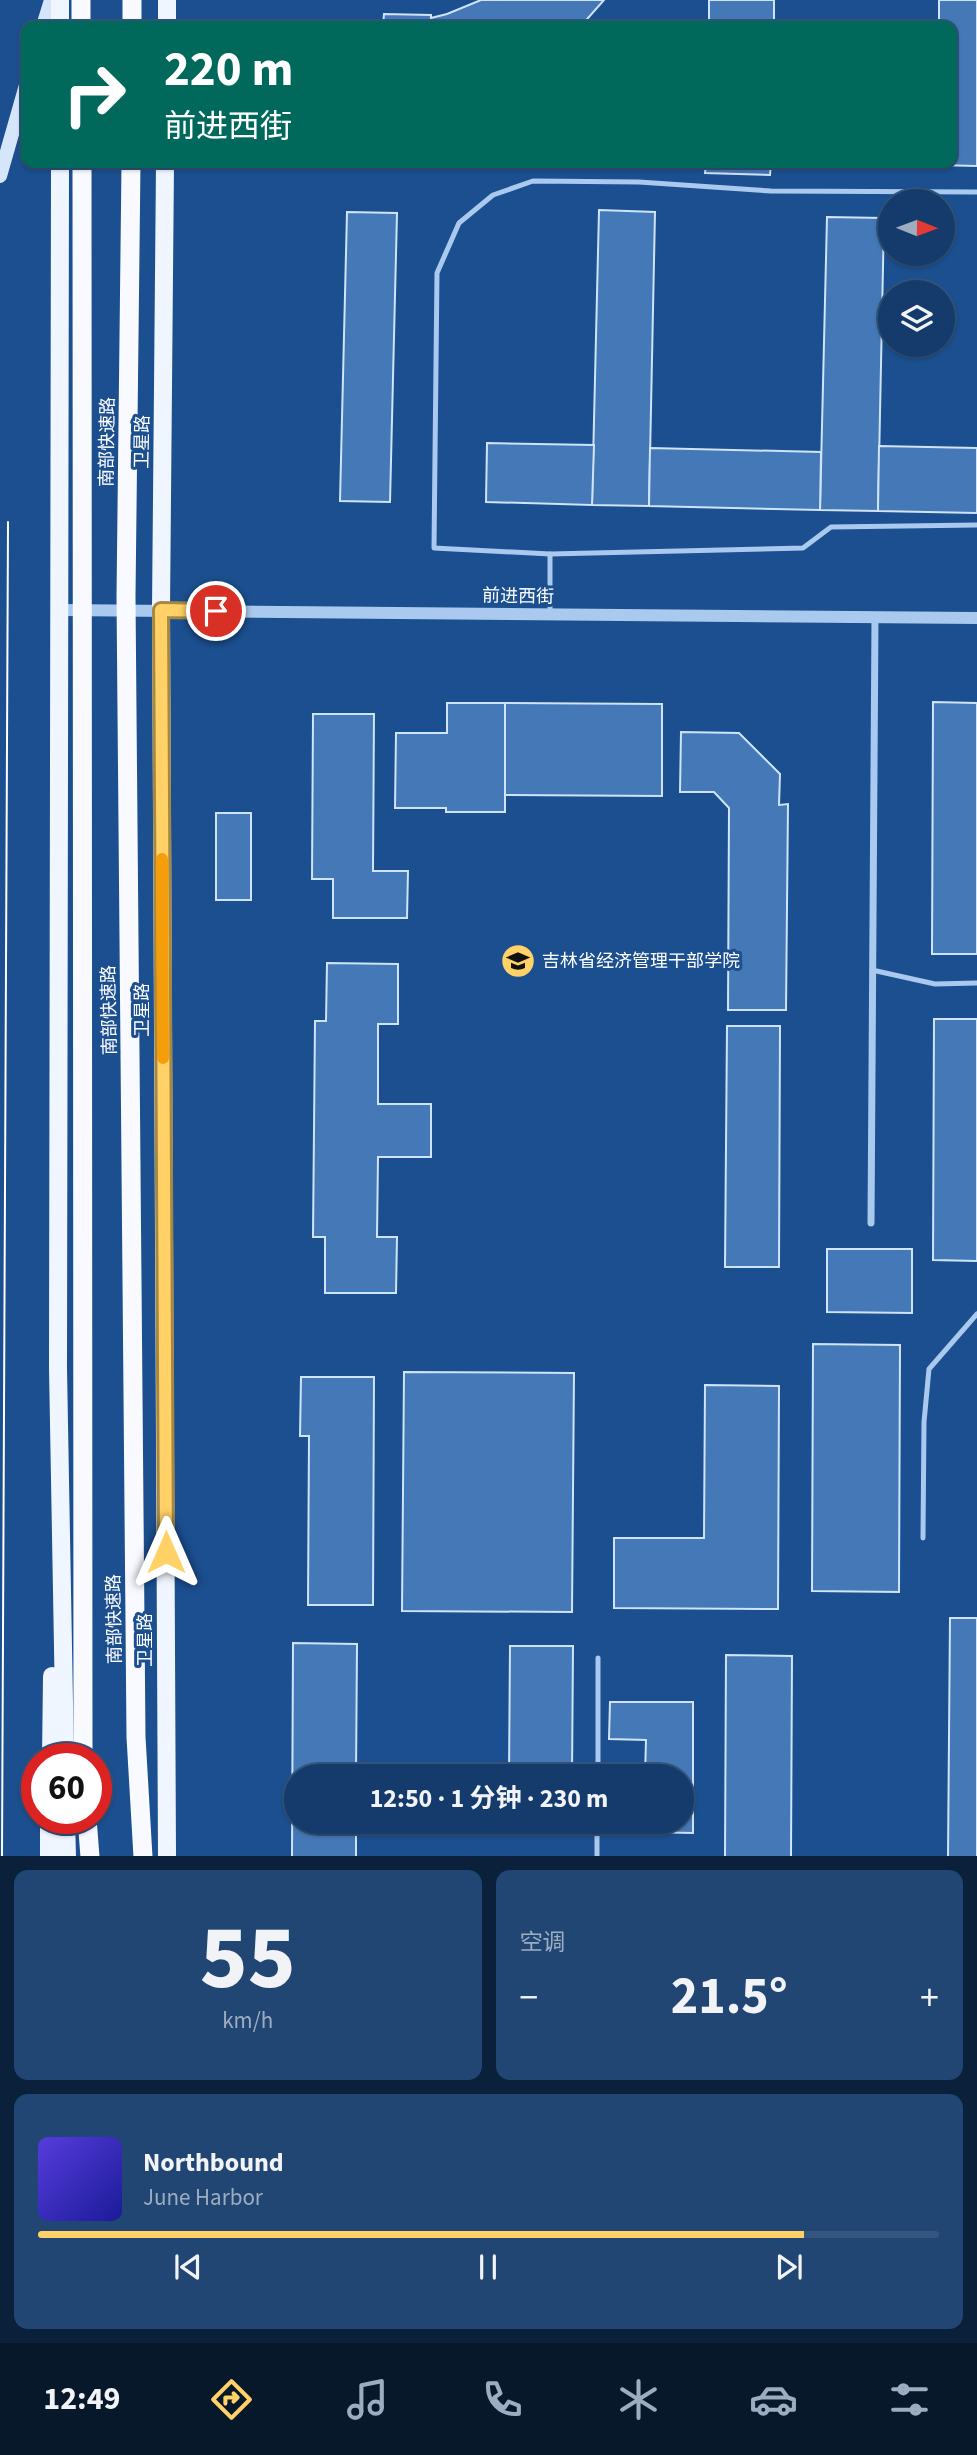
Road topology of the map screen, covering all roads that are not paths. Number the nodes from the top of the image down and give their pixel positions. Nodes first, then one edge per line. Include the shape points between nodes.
1 (51, 0) edge
2 (60, 0) edge
3 (81, 0) edge
4 (132, 0) edge
5 (167, 0) edge
6 (45, 21) edge
7 (60, 21) edge
8 (81, 21) edge
9 (132, 21) edge
10 (167, 21) edge
11 (21, 102) edge
12 (60, 168) edge
13 (82, 168) edge
14 (131, 168) edge
15 (165, 168) edge
16 (0, 176) edge
17 (977, 192) edge
18 (977, 525) edge
19 (550, 554) junction
20 (59, 610) junction
21 (161, 610) junction
22 (550, 614) junction
23 (874, 618) junction
24 (977, 618) edge
25 (872, 970) junction
26 (977, 983) edge
27 (871, 1223) dead end
28 (977, 1314) edge
29 (58, 1368) junction
30 (923, 1538) dead end
31 (598, 1658) dead end
32 (51, 1743) edge
33 (65, 1743) edge
34 (82, 1743) edge
35 (598, 1764) edge
36 (49, 1834) edge
37 (66, 1834) edge
38 (84, 1834) edge
39 (87, 1834) edge
40 (597, 1834) edge
41 (48, 1856) edge
42 (67, 1856) edge
43 (82, 1856) edge
44 (90, 1856) edge
45 (143, 1856) edge
46 (167, 1856) edge
47 (597, 1856) edge

1 - 6 main road
2 - 7 main road
3 - 8 highway
4 - 9 highway
5 - 10 main road
11 - 16 main road
12 - 20 main road
13 - 34 highway, 南部快速路, bridge
14 - 45 highway, 南部快速路, bridge via 126,597 136,1737
15 - 21 main road, 卫星路
17 - 19 lane via 771,191 533,181 493,195 459,223 437,273 434,548
18 - 19 lane via 831,527 803,548
19 - 22 lane
20 - 21 street, 前进西街
20 - 29 main road
21 - 22 street, 前进西街
21 - 46 main road, 卫星路
22 - 23 street, 前进西街
23 - 24 street, 前进西街
23 - 25 street
25 - 26 lane via 935,984
25 - 27 street
28 - 30 lane via 929,1368
29 - 32 main road
29 - 33 main road
31 - 35 lane
36 - 41 main road
37 - 42 main road
38 - 43 highway
39 - 44 highway
40 - 47 lane

